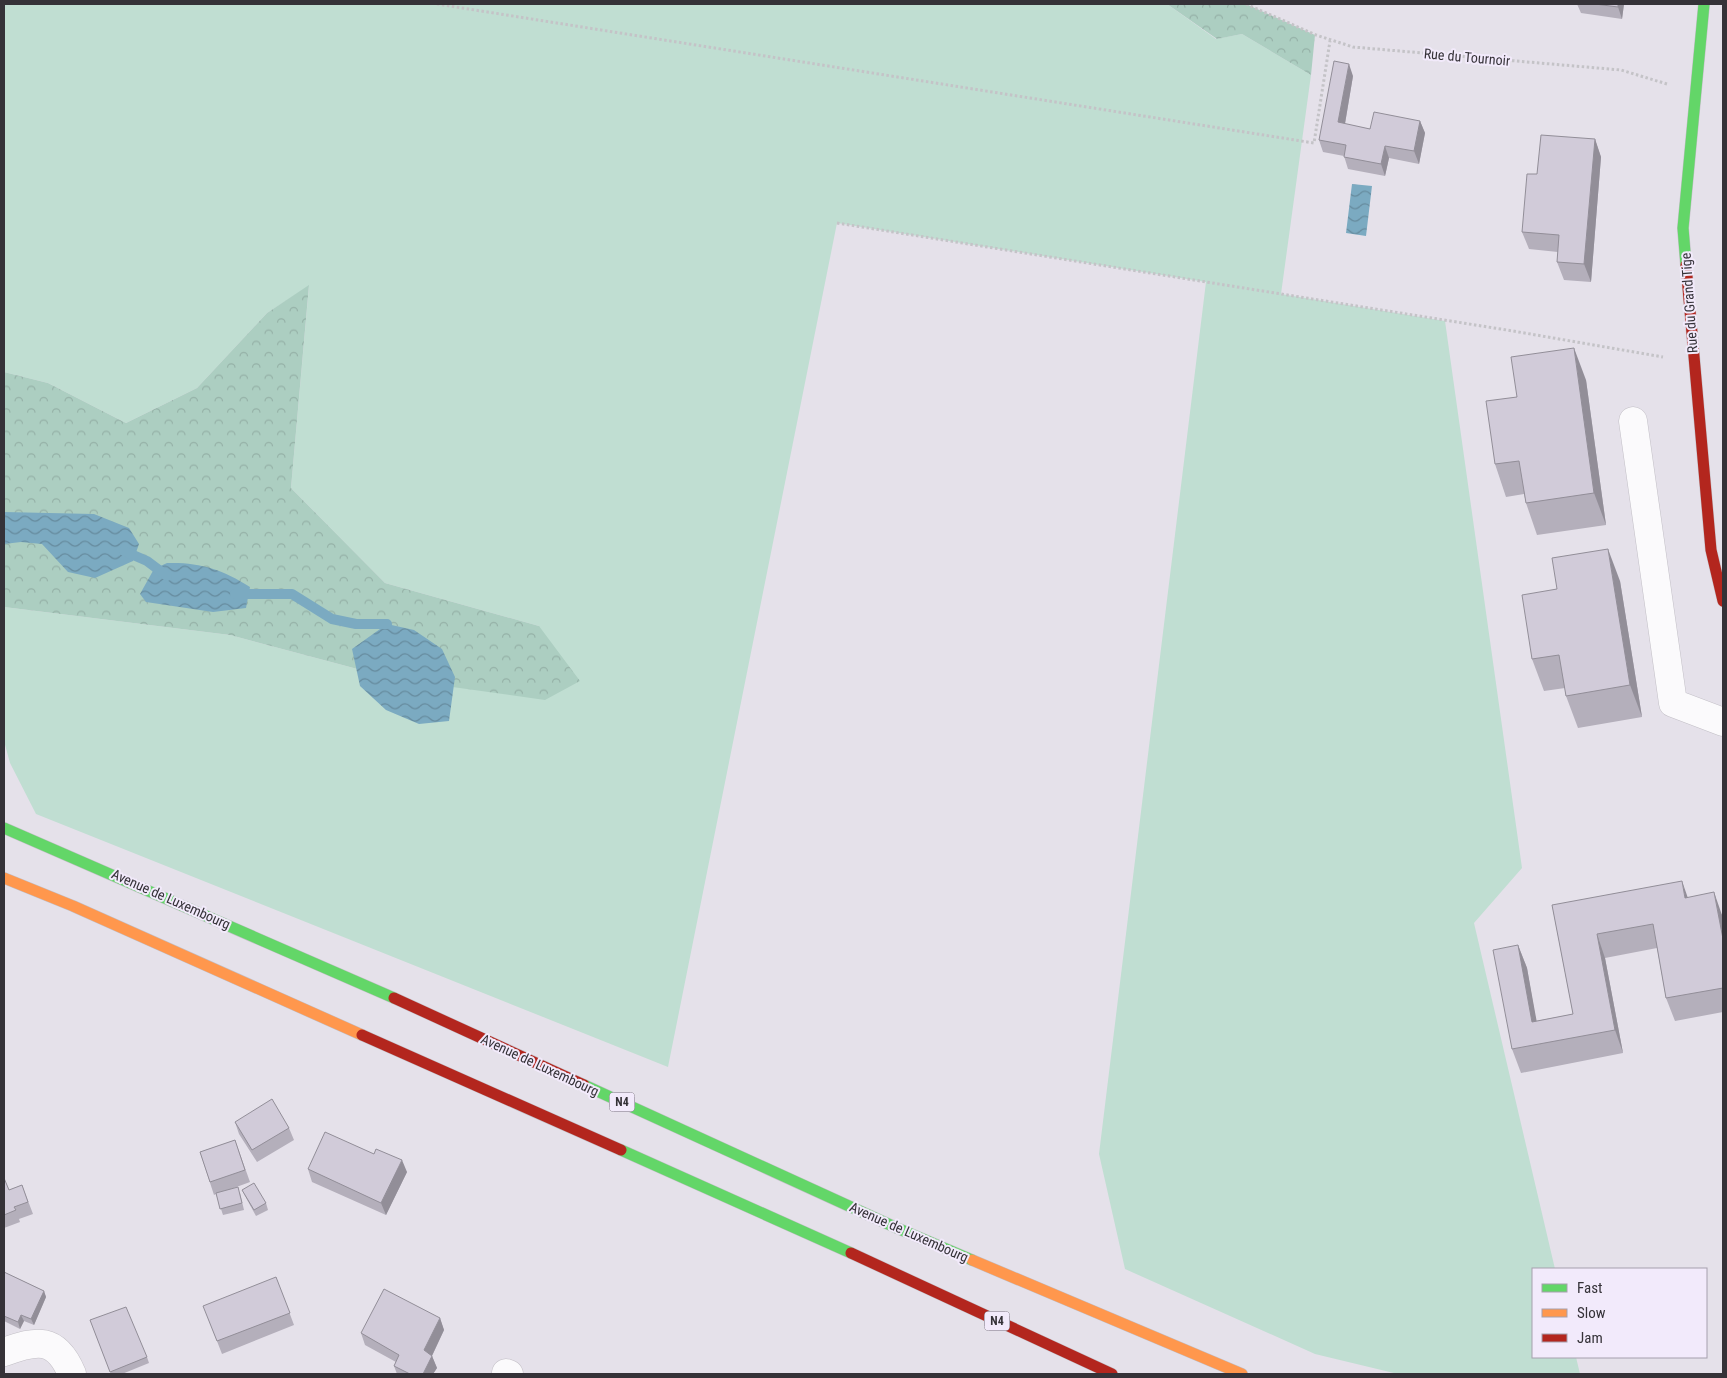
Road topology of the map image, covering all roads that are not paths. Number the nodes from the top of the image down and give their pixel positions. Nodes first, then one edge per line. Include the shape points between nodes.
1 (1704, 4) edge
2 (1633, 421) dead end
3 (1723, 601) edge
4 (1723, 722) edge
5 (4, 828) edge
6 (4, 878) edge
7 (4, 1352) edge
8 (72, 1374) edge
9 (1112, 1374) edge
10 (1242, 1374) edge

1 - 3 main road, Rue du Grand Tige via 1683,228 1711,550
2 - 4 street via 1673,703
5 - 10 main road, Avenue de Luxembourg / N4 via 380,992 897,1228
6 - 9 main road, N4 via 882,1267
7 - 8 street via 32,1342 44,1344 56,1350

